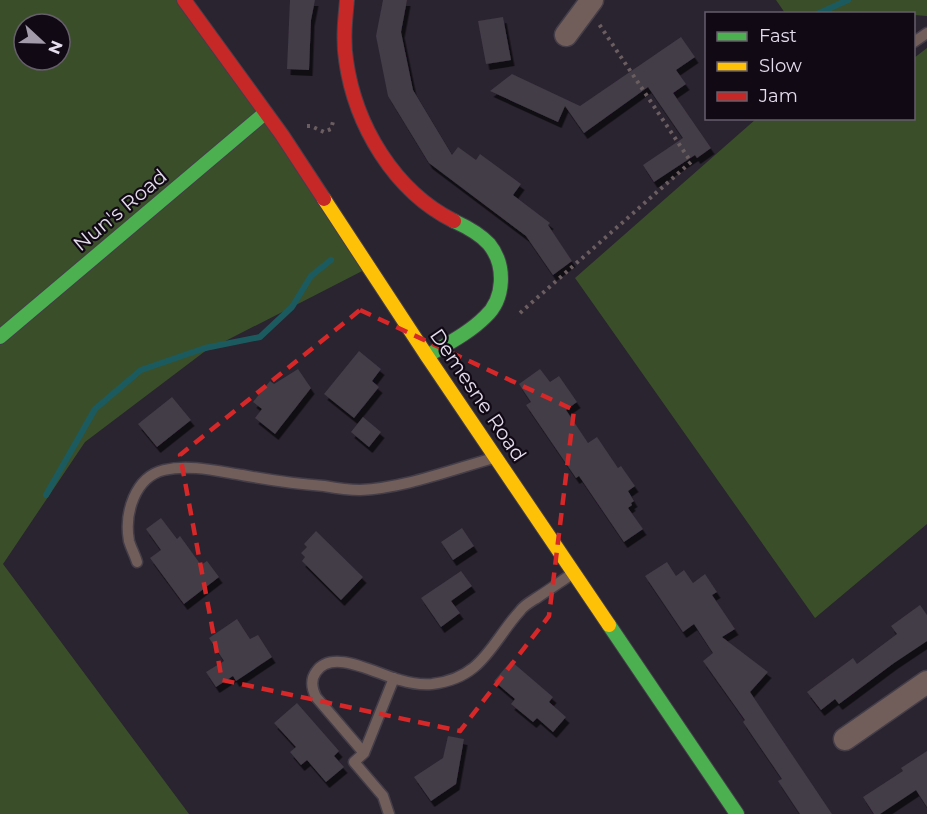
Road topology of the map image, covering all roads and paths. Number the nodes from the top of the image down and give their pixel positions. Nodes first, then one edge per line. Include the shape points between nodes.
1 (184, 0) edge
2 (347, 0) edge
3 (590, 3) edge
4 (566, 34) dead end
5 (265, 113) junction
6 (334, 117) dead end
7 (282, 135) junction
8 (516, 316) dead end
9 (0, 337) edge
10 (428, 356) junction
11 (497, 458) junction
12 (137, 562) dead end
13 (574, 572) junction
14 (394, 678) junction
15 (927, 682) edge
16 (845, 739) dead end
17 (364, 753) junction
18 (389, 814) edge
19 (737, 814) edge

1 - 5 street, Demesne Road
2 - 10 street via 345,54 359,113 369,135 396,175 413,192 474,232 488,244 499,264 500,287 492,310
3 - 4 street
3 - 8 path via 691,162
5 - 7 street, Demesne Road
5 - 9 street, Nun's Road
6 - 7 path via 331,129 324,132 311,126 292,127
7 - 10 street, Demesne Road
10 - 11 street, Demesne Road
11 - 12 lane via 388,487 358,490 211,470 165,470 151,475 139,487 131,504 130,541
11 - 13 street, Demesne Road
13 - 14 lane via 521,609 487,655 467,671 431,684
13 - 19 street, Demesne Road
14 - 17 lane
14 - 17 lane via 333,661 321,666 313,677 316,698
15 - 16 street
17 - 18 lane via 354,762 383,796

